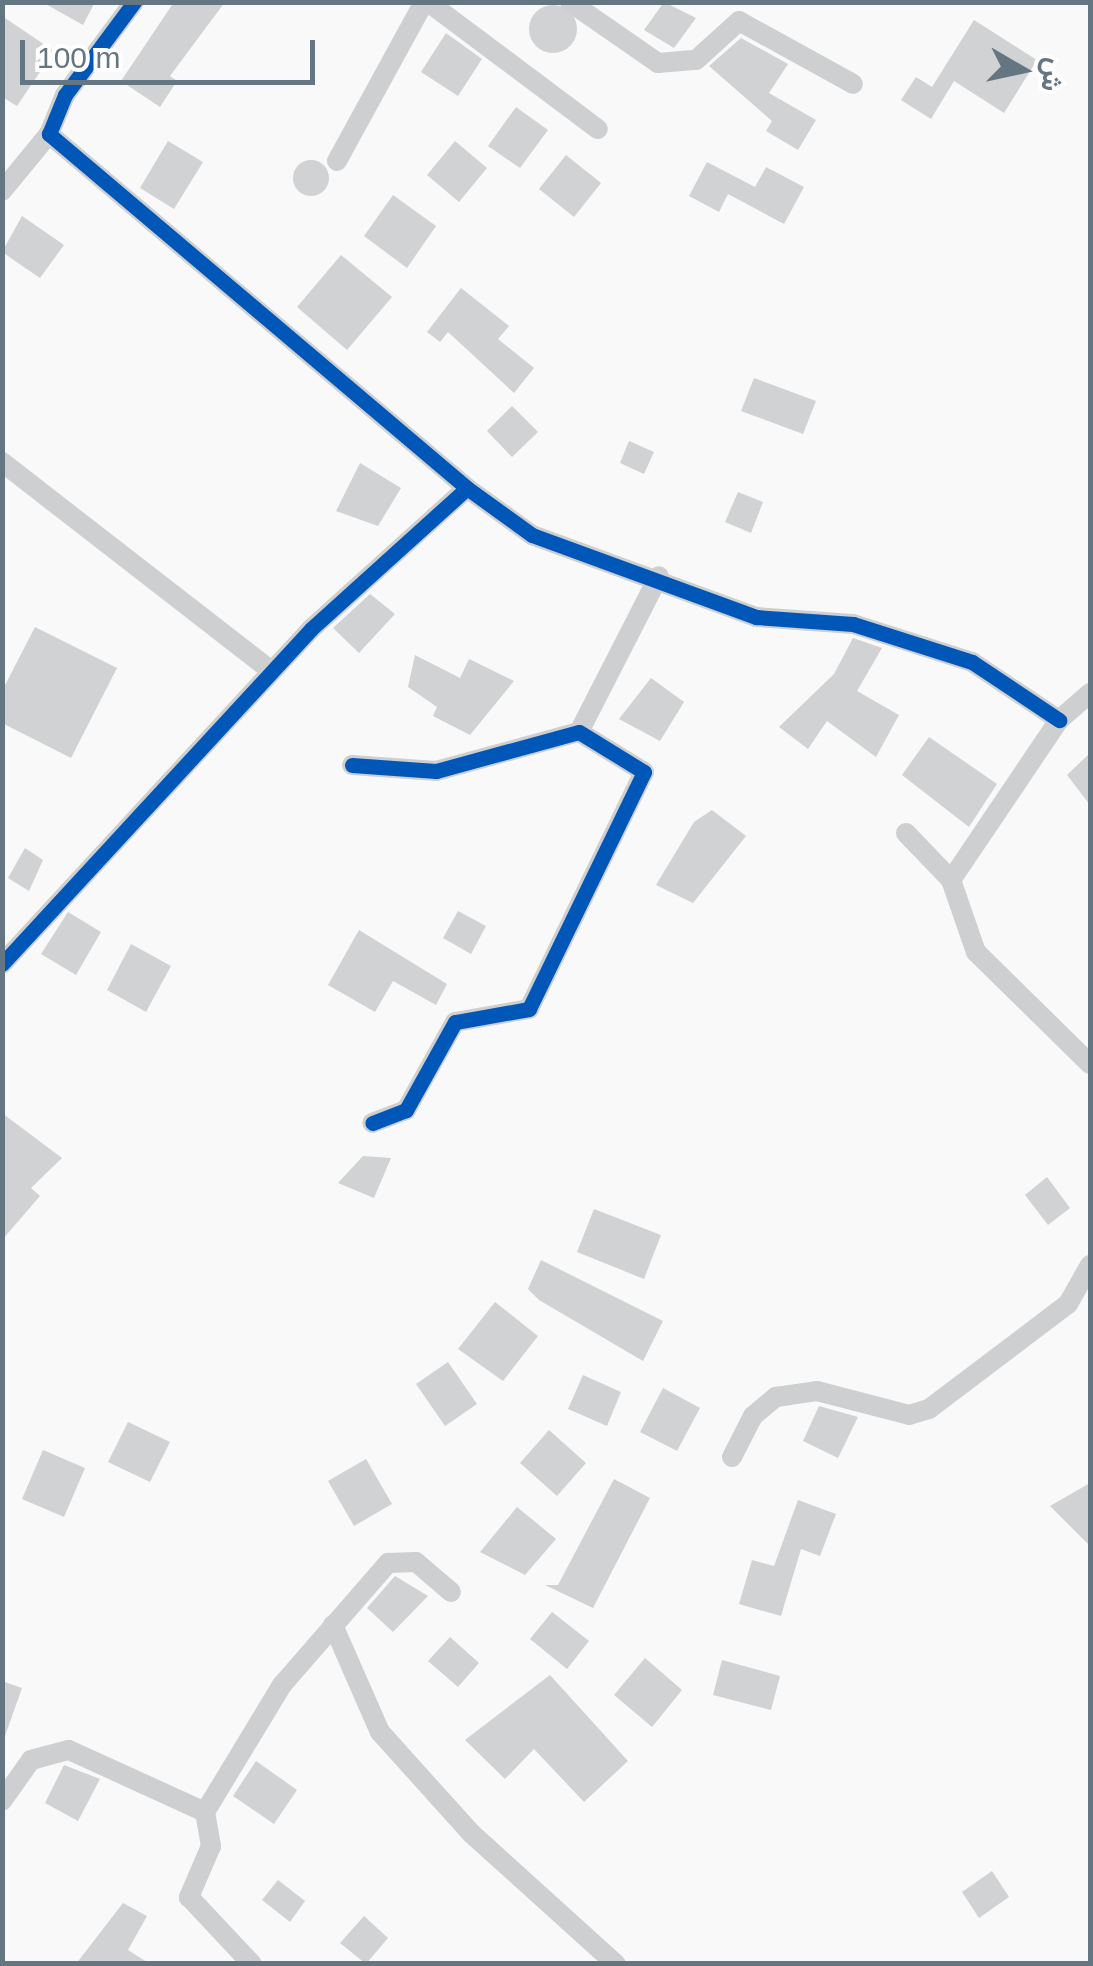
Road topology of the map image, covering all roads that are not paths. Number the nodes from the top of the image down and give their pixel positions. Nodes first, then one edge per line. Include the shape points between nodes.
1 (134, 2) edge
2 (426, 2) edge
3 (570, 2) edge
4 (853, 84) dead end
5 (598, 129) dead end
6 (49, 134) junction
7 (337, 160) dead end
8 (2, 191) edge
9 (2, 462) edge
10 (467, 488) junction
11 (659, 576) junction
12 (271, 671) junction
13 (1090, 693) edge
14 (1059, 720) junction
15 (579, 732) junction
16 (352, 765) dead end
17 (906, 833) dead end
18 (952, 880) junction
19 (2, 964) edge
20 (1090, 1064) edge
21 (372, 1124) dead end
22 (1090, 1265) edge
23 (732, 1456) dead end
24 (451, 1592) dead end
25 (333, 1625) junction
26 (2, 1801) edge
27 (205, 1812) junction
28 (252, 1964) edge
29 (616, 1964) edge

1 - 6 street via 65,96
2 - 5 street
2 - 7 street
3 - 4 street via 658,63 696,60 739,21
6 - 8 street
6 - 10 street
9 - 12 street
10 - 11 street via 532,535
10 - 12 street
11 - 14 street via 756,618 853,624 938,648
11 - 15 street
12 - 19 street
13 - 14 street
14 - 18 street
15 - 16 street via 436,770
15 - 21 street via 640,764 643,784 529,1009 456,1022 406,1110
17 - 18 street
18 - 20 street via 976,952
22 - 23 street via 1068,1304 929,1409 909,1414 817,1391 776,1397 753,1416
24 - 25 street via 416,1562 388,1562
25 - 27 street via 282,1686
25 - 29 street via 380,1732 472,1834
26 - 27 street via 31,1760 69,1750
27 - 28 street via 212,1846 189,1897

